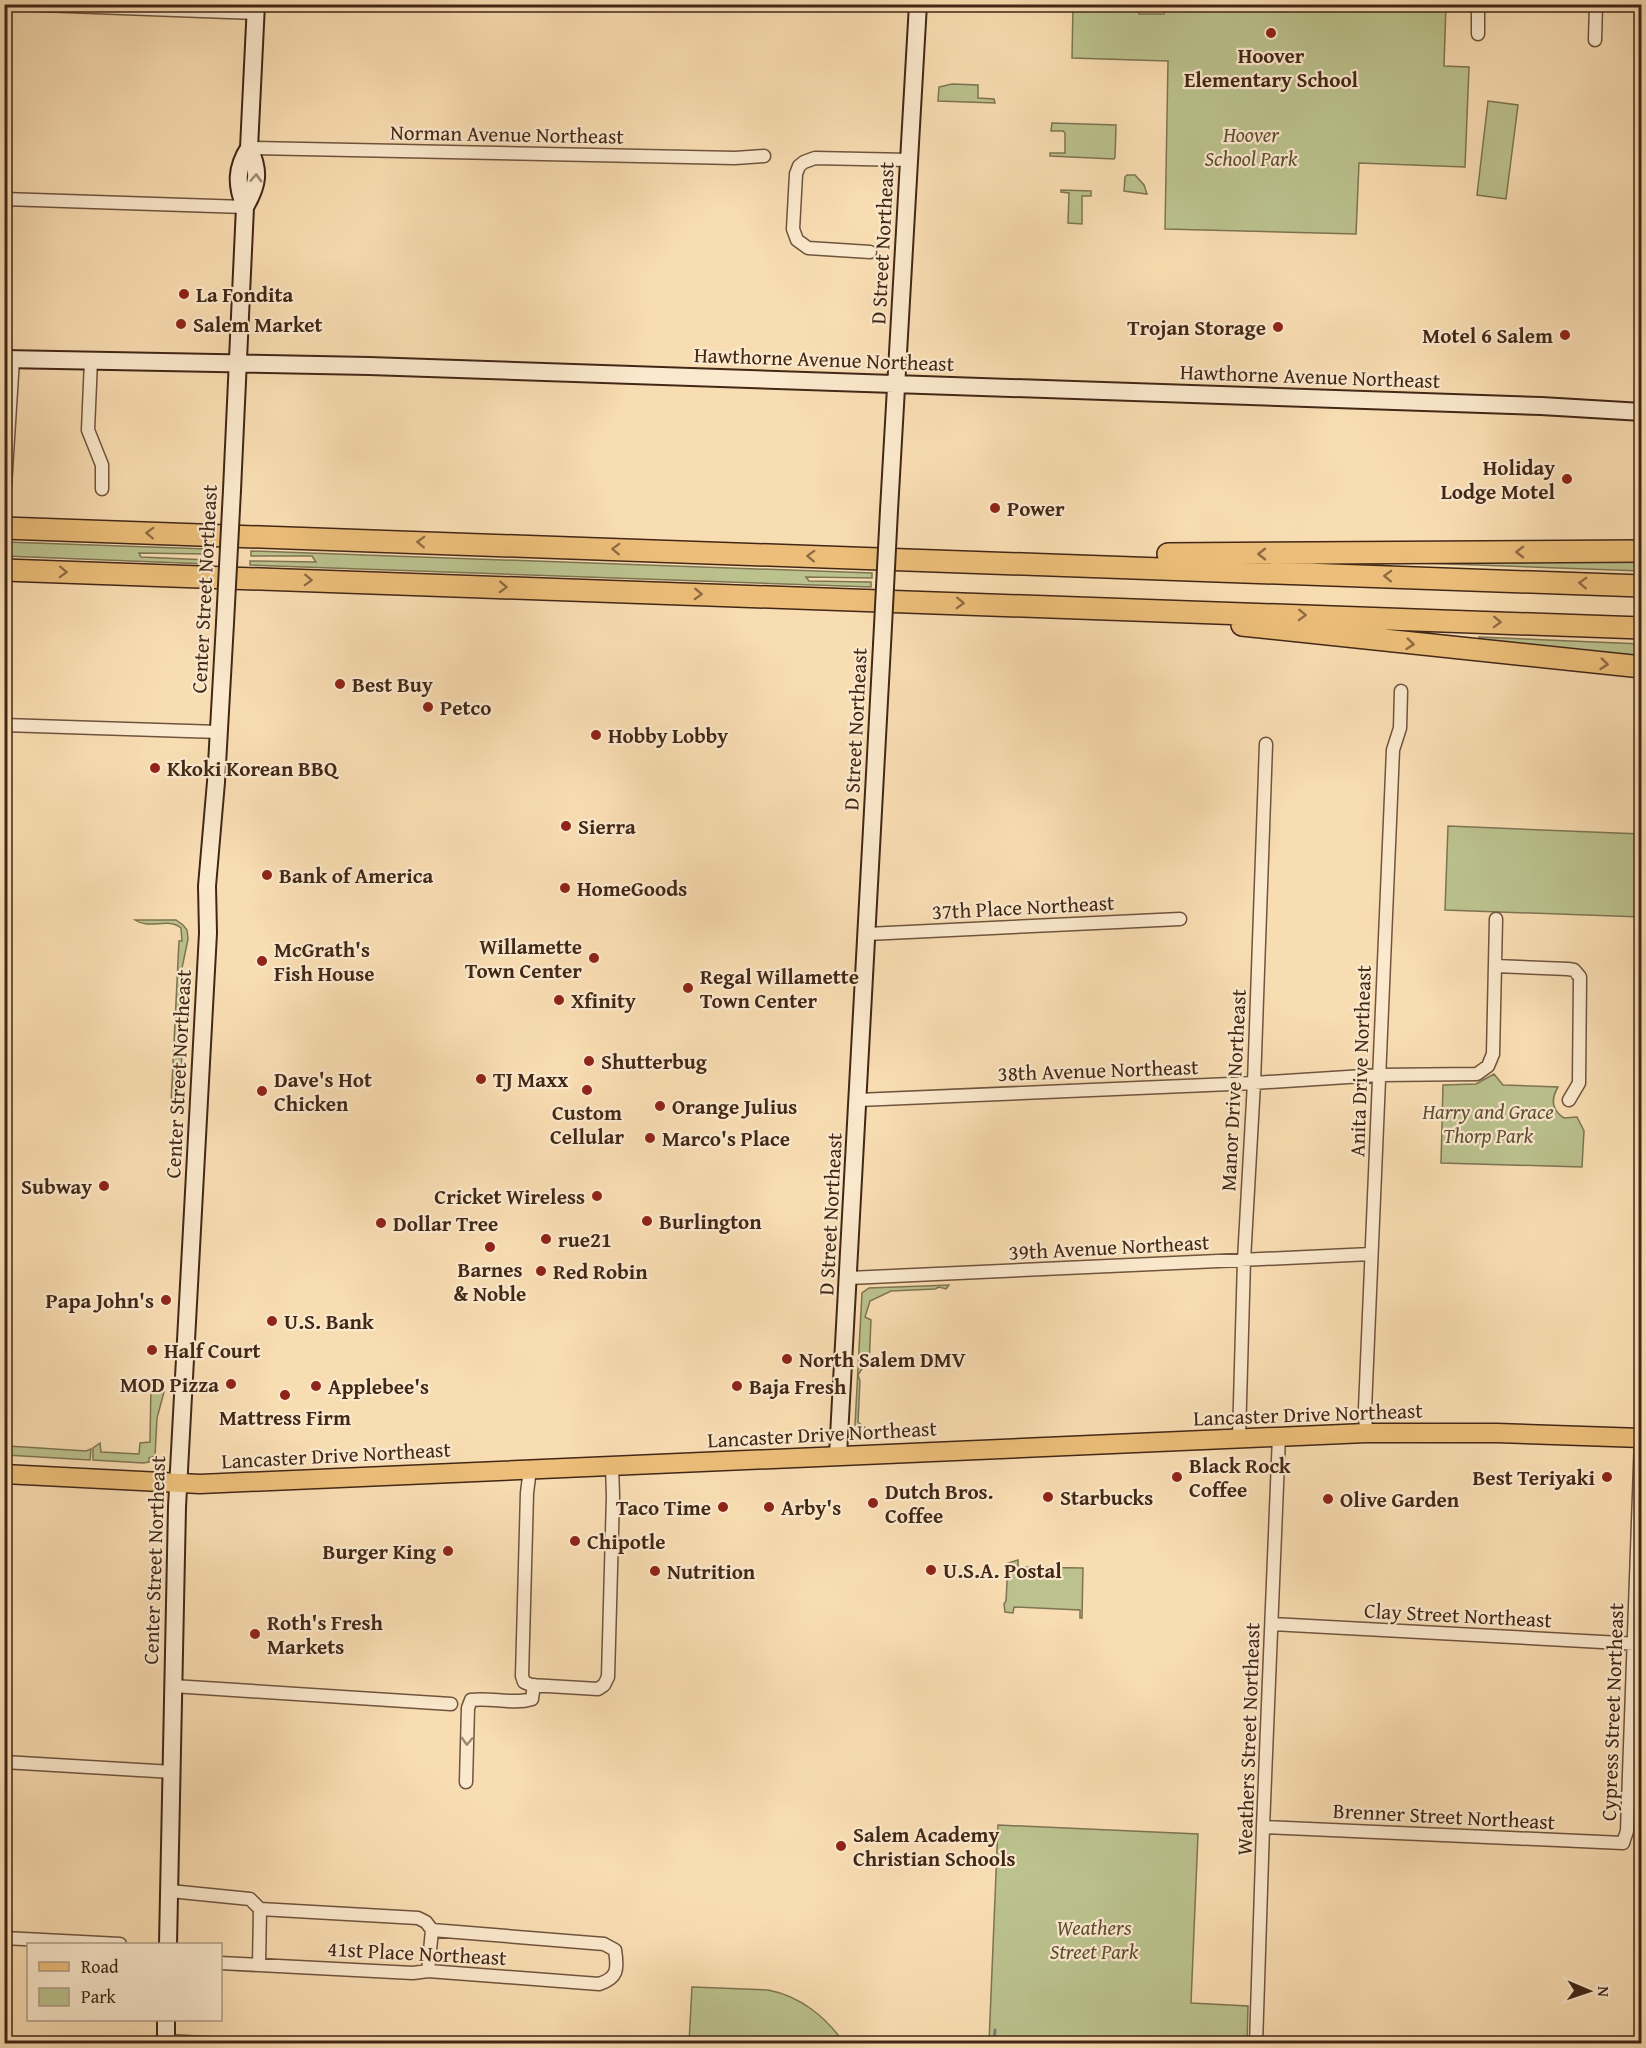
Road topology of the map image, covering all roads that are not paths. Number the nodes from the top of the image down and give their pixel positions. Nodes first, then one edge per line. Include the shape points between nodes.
1 (14, 4) edge
2 (918, 4) edge
3 (1478, 4) edge
4 (1596, 4) edge
5 (256, 9) edge
6 (1478, 34) dead end
7 (1595, 40) dead end
8 (249, 148) junction
9 (764, 156) dead end
10 (909, 160) junction
11 (4, 199) edge
12 (245, 207) junction
13 (870, 252) dead end
14 (9, 359) edge
15 (91, 360) junction
16 (239, 364) junction
17 (897, 383) junction
18 (1641, 412) edge
19 (5, 486) edge
20 (102, 489) dead end
21 (4, 528) edge
22 (1641, 551) edge
23 (931, 561) junction
24 (4, 570) edge
25 (1641, 586) edge
26 (1165, 610) junction
27 (1641, 628) edge
28 (1641, 667) edge
29 (1401, 691) dead end
30 (4, 725) edge
31 (219, 732) junction
32 (1266, 744) dead end
33 (1180, 919) dead end
34 (1496, 919) dead end
35 (867, 934) junction
36 (1495, 966) junction
37 (1379, 1076) junction
38 (1254, 1083) junction
39 (858, 1100) junction
40 (1569, 1100) dead end
41 (1371, 1254) junction
42 (1244, 1260) junction
43 (849, 1278) junction
44 (1366, 1433) junction
45 (1279, 1436) junction
46 (1239, 1438) junction
47 (1641, 1438) edge
48 (838, 1455) junction
49 (612, 1466) junction
50 (530, 1469) junction
51 (4, 1474) edge
52 (178, 1484) junction
53 (1272, 1624) junction
54 (1638, 1644) edge
55 (529, 1683) junction
56 (173, 1686) junction
57 (451, 1704) dead end
58 (4, 1762) edge
59 (173, 1772) junction
60 (466, 1782) dead end
61 (1263, 1827) junction
62 (1623, 1843) joint
63 (170, 1891) junction
64 (260, 1909) junction
65 (432, 1930) junction
66 (4, 1938) edge
67 (101, 1943) edge
68 (168, 1943) edge
69 (222, 1963) edge
70 (259, 1965) junction
71 (429, 1971) junction
72 (166, 2021) edge
73 (166, 2042) edge
74 (222, 2043) edge
75 (1256, 2043) edge

1 - 5 street
2 - 10 main road, D Street Northeast
3 - 6 street
4 - 7 street
5 - 8 main road, Center Street Northeast
8 - 9 street, Norman Avenue Northeast
8 - 12 main road, Center Street Northeast via 240,162 238,191
10 - 13 street via 815,158 797,170 793,229 797,240 808,248
10 - 17 main road, D Street Northeast
11 - 12 street
12 - 16 main road, Center Street Northeast
14 - 15 main road, Hawthorne Avenue Northeast
14 - 19 street
15 - 16 main road, Hawthorne Avenue Northeast
15 - 20 street via 88,430 102,465
16 - 17 main road, Hawthorne Avenue Northeast
16 - 31 main road, Center Street Northeast, bridge
17 - 18 main road, Hawthorne Avenue Northeast
17 - 35 main road, D Street Northeast, bridge
23 -> 21 highway
22 -> 23 highway via 1039,554
25 -> 23 highway
24 -> 26 highway
26 -> 27 highway
26 -> 28 highway via 1252,627
29 - 37 street, Anita Drive Northeast via 1400,728 1393,750
30 - 31 street
31 - 52 main road, Center Street Northeast via 208,876
32 - 38 street, Manor Drive Northeast
33 - 35 street, 37th Place Northeast
34 - 36 street
35 - 39 main road, D Street Northeast
36 - 37 street, 38th Avenue Northeast via 1493,1054 1483,1071
36 - 40 street via 1568,969 1580,977 1579,1083
37 - 38 street, 38th Avenue Northeast
37 - 41 street, Anita Drive Northeast
38 - 39 street, 38th Avenue Northeast
38 - 42 street, Manor Drive Northeast
39 - 43 main road, D Street Northeast
41 - 42 street, 39th Avenue Northeast
41 - 44 street, Anita Drive Northeast
42 - 43 street, 39th Avenue Northeast
42 - 46 street, Manor Drive Northeast
43 - 48 main road, D Street Northeast
44 - 45 main road, Lancaster Drive Northeast
44 - 47 main road, Lancaster Drive Northeast
45 - 46 main road, Lancaster Drive Northeast
45 - 53 street, Weathers Street Northeast
46 - 48 main road, Lancaster Drive Northeast
47 - 54 street, Cypress Street Northeast
48 - 49 main road, Lancaster Drive Northeast
49 - 50 main road, Lancaster Drive Northeast
49 - 55 street via 608,1677 598,1689
50 - 52 main road, Lancaster Drive Northeast
50 - 55 street via 522,1676
51 - 52 main road, Lancaster Drive Northeast
52 - 56 main road, Center Street Northeast
53 - 54 street, Clay Street Northeast
53 - 61 street, Weathers Street Northeast
54 - 62 street, Cypress Street Northeast via 1627,1831
55 -> 60 street via 531,1699 471,1700
56 - 57 street
56 - 59 main road, Center Street Northeast
58 - 59 street
59 - 63 main road, Center Street Northeast
61 - 62 street, Brenner Street Northeast
61 - 75 street, Weathers Street Northeast
63 - 64 street via 250,1899
63 - 68 main road, Center Street Northeast
64 - 65 street via 418,1918
64 - 70 street
65 - 71 street
65 - 71 street, 41st Place Northeast via 604,1944 615,1950 615,1975 598,1984
66 - 67 street
69 - 70 street, 41st Place Northeast
70 - 71 street, 41st Place Northeast
72 - 73 main road
73 - 74 street

